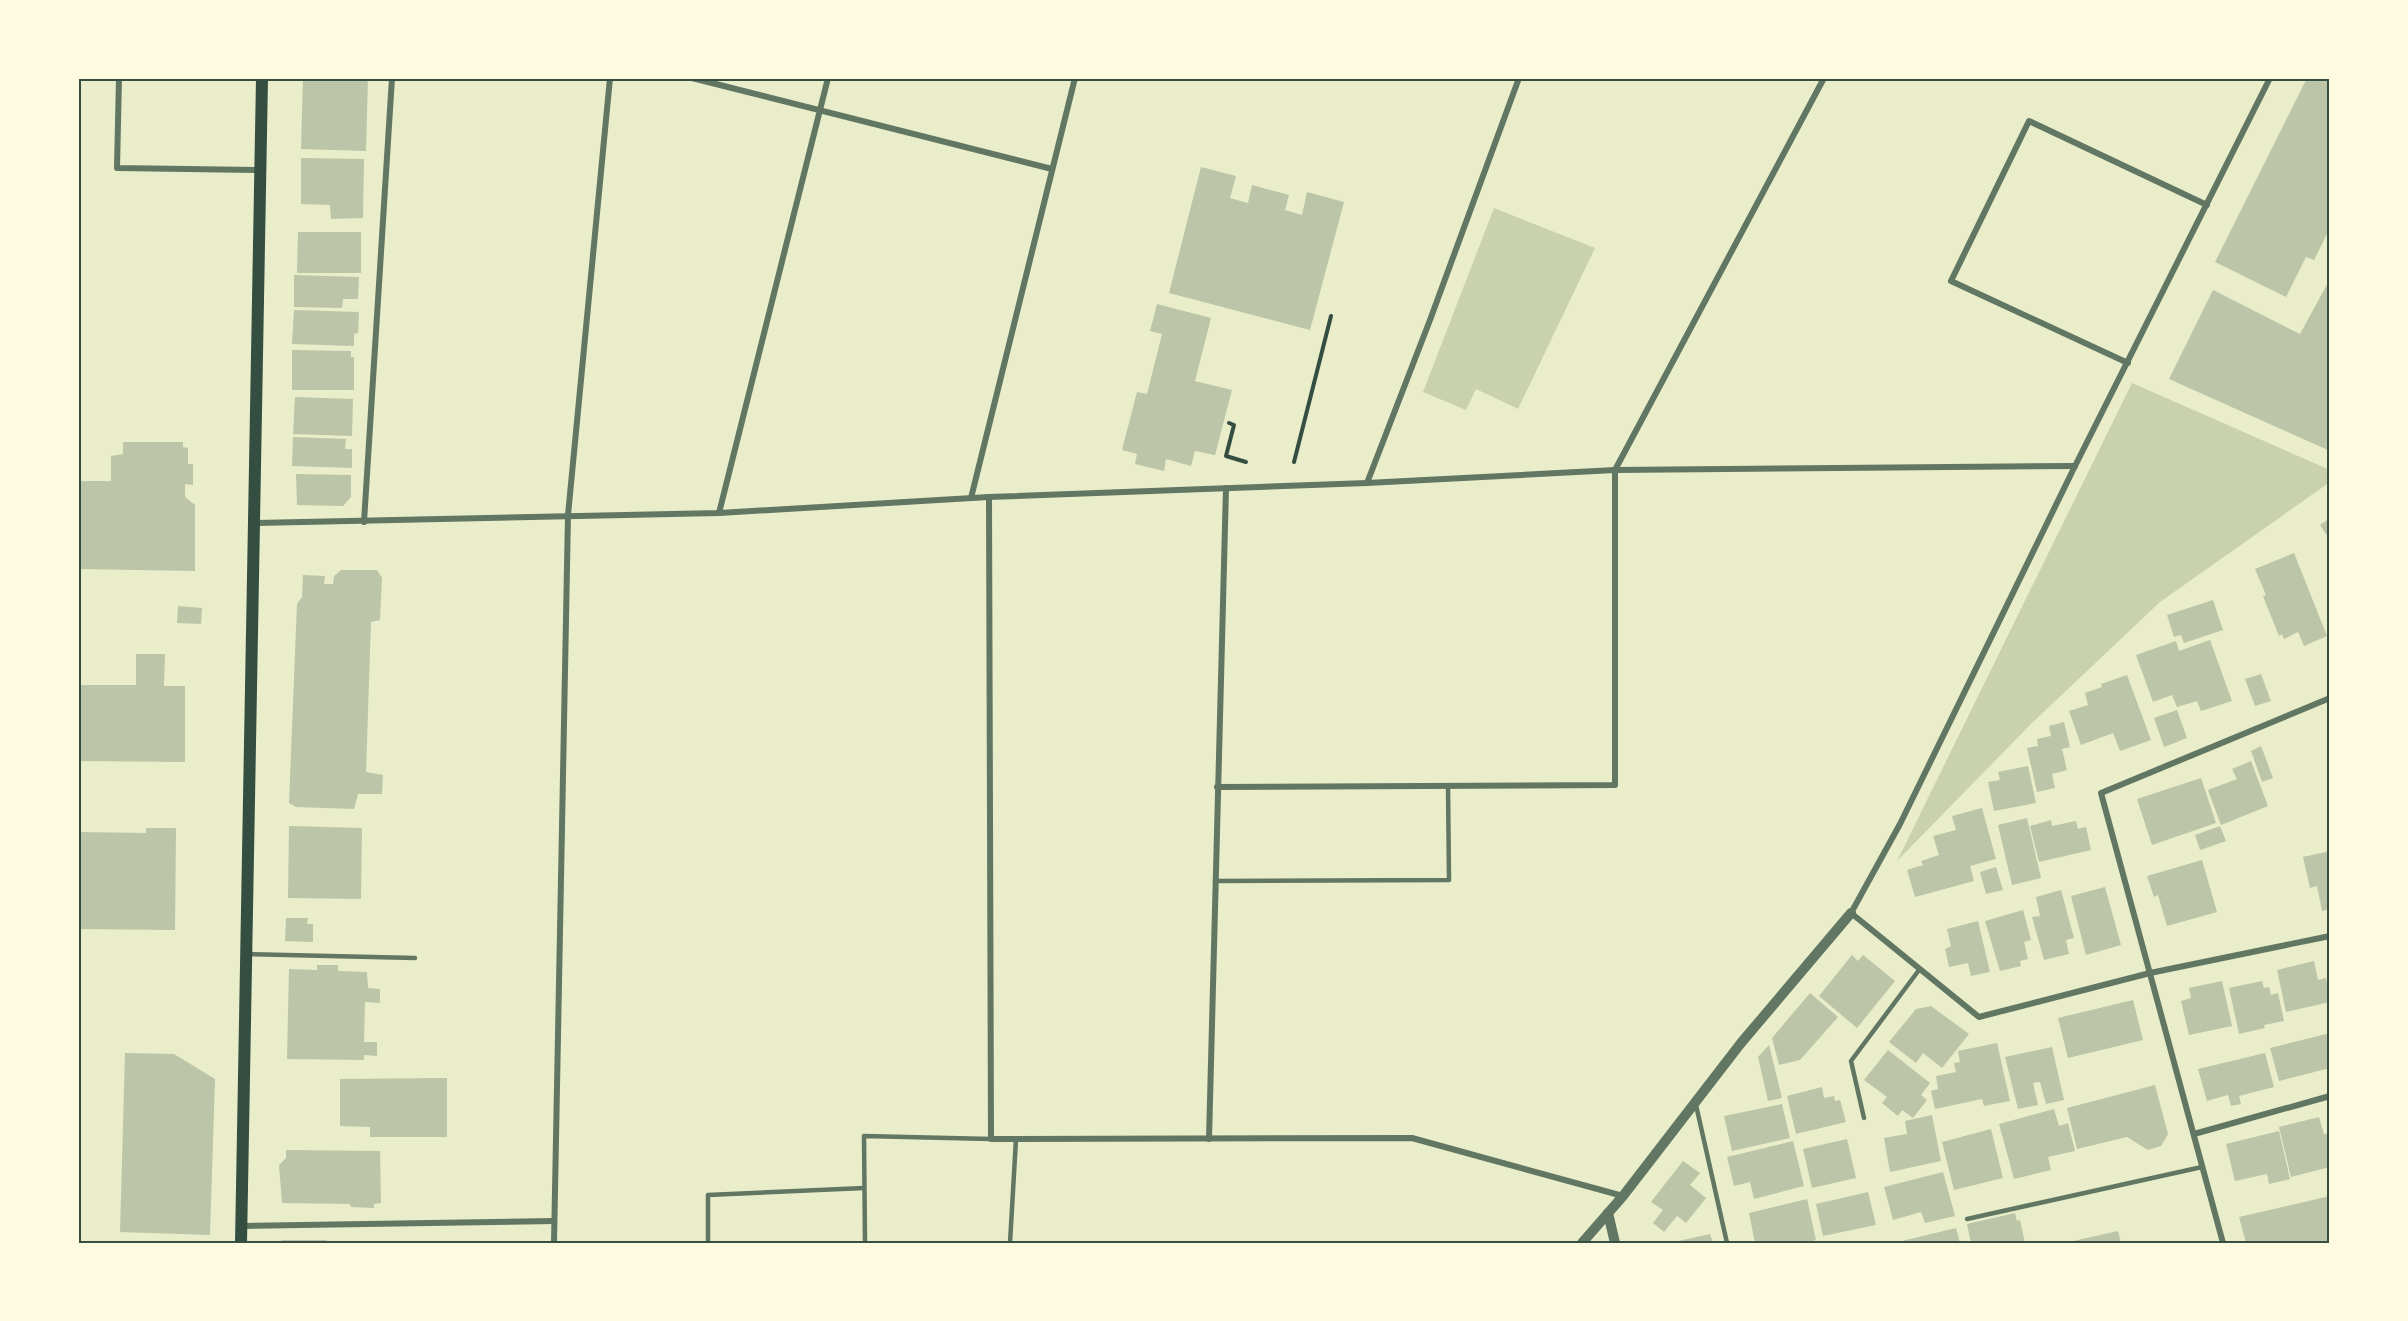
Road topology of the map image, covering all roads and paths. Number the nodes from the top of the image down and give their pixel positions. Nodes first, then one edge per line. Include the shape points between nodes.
1 (119, 78) edge
2 (262, 78) edge
3 (392, 78) edge
4 (610, 78) edge
5 (692, 78) edge
6 (828, 78) edge
7 (1075, 78) edge
8 (1519, 78) edge
9 (1824, 78) edge
10 (2268, 79) edge
11 (820, 111) junction
12 (1052, 169) junction
13 (260, 170) junction
14 (2207, 205) junction
15 (1331, 316) dead end
16 (2128, 363) junction
17 (1229, 423) dead end
18 (1255, 465) dead end
19 (2076, 466) junction
20 (1615, 470) junction
21 (1367, 483) junction
22 (1287, 486) junction
23 (1226, 488) junction
24 (988, 497) junction
25 (971, 498) junction
26 (719, 513) junction
27 (568, 515) junction
28 (364, 522) junction
29 (256, 523) junction
30 (2330, 698) edge
31 (1448, 786) junction
32 (1217, 787) junction
33 (1215, 881) junction
34 (1851, 913) junction
35 (2330, 937) edge
36 (247, 954) junction
37 (416, 958) dead end
38 (1919, 970) junction
39 (2150, 973) junction
40 (2330, 1096) edge
41 (1695, 1102) junction
42 (1864, 1118) dead end
43 (2194, 1134) junction
44 (991, 1139) junction
45 (1016, 1139) junction
46 (1209, 1139) junction
47 (2202, 1167) junction
48 (864, 1188) junction
49 (1623, 1196) junction
50 (1608, 1213) junction
51 (1967, 1219) dead end
52 (554, 1221) junction
53 (241, 1226) junction
54 (241, 1243) edge
55 (554, 1243) edge
56 (708, 1243) edge
57 (865, 1243) edge
58 (1010, 1243) edge
59 (1582, 1243) edge
60 (1616, 1243) edge
61 (1727, 1243) edge
62 (2223, 1243) edge

1 - 13 street via 117,168
2 - 13 main road
3 - 28 street
4 - 27 street
5 - 11 street
6 - 11 street
7 - 12 street
8 - 21 street
9 - 20 street
10 - 14 street
11 - 12 street
11 - 26 street
12 - 25 street
13 - 29 main road
14 - 16 street
14 - 16 street via 2029,121 1951,281
15 - 22 path
16 - 19 street
17 - 18 path via 1234,425 1226,456
19 - 20 street
19 - 34 street via 1900,824
20 - 21 street
20 - 31 street via 1615,786
21 - 22 street
22 - 23 street
23 - 24 street
23 - 32 street
24 - 25 street
24 - 44 street
25 - 26 street
26 - 27 street
27 - 28 street
27 - 52 street
28 - 29 street
29 - 36 main road
30 - 39 street via 2102,793
31 - 32 street
31 - 33 lane via 1449,880
32 - 33 street
33 - 46 street
34 - 38 street
34 - 41 street
35 - 39 street
36 - 37 lane
36 - 53 main road
38 - 39 street via 1979,1017
38 - 42 lane via 1851,1061
39 - 43 street
40 - 43 street
41 - 49 street
41 - 61 lane
43 - 47 street
44 - 45 street
44 - 48 lane via 864,1136
45 - 46 street
45 - 58 lane
46 - 49 street via 1412,1138
47 - 51 lane
47 - 62 street
48 - 56 lane via 708,1195
48 - 57 lane
49 - 50 street
50 - 59 street
50 - 60 street
52 - 53 street
52 - 55 street
53 - 54 main road

